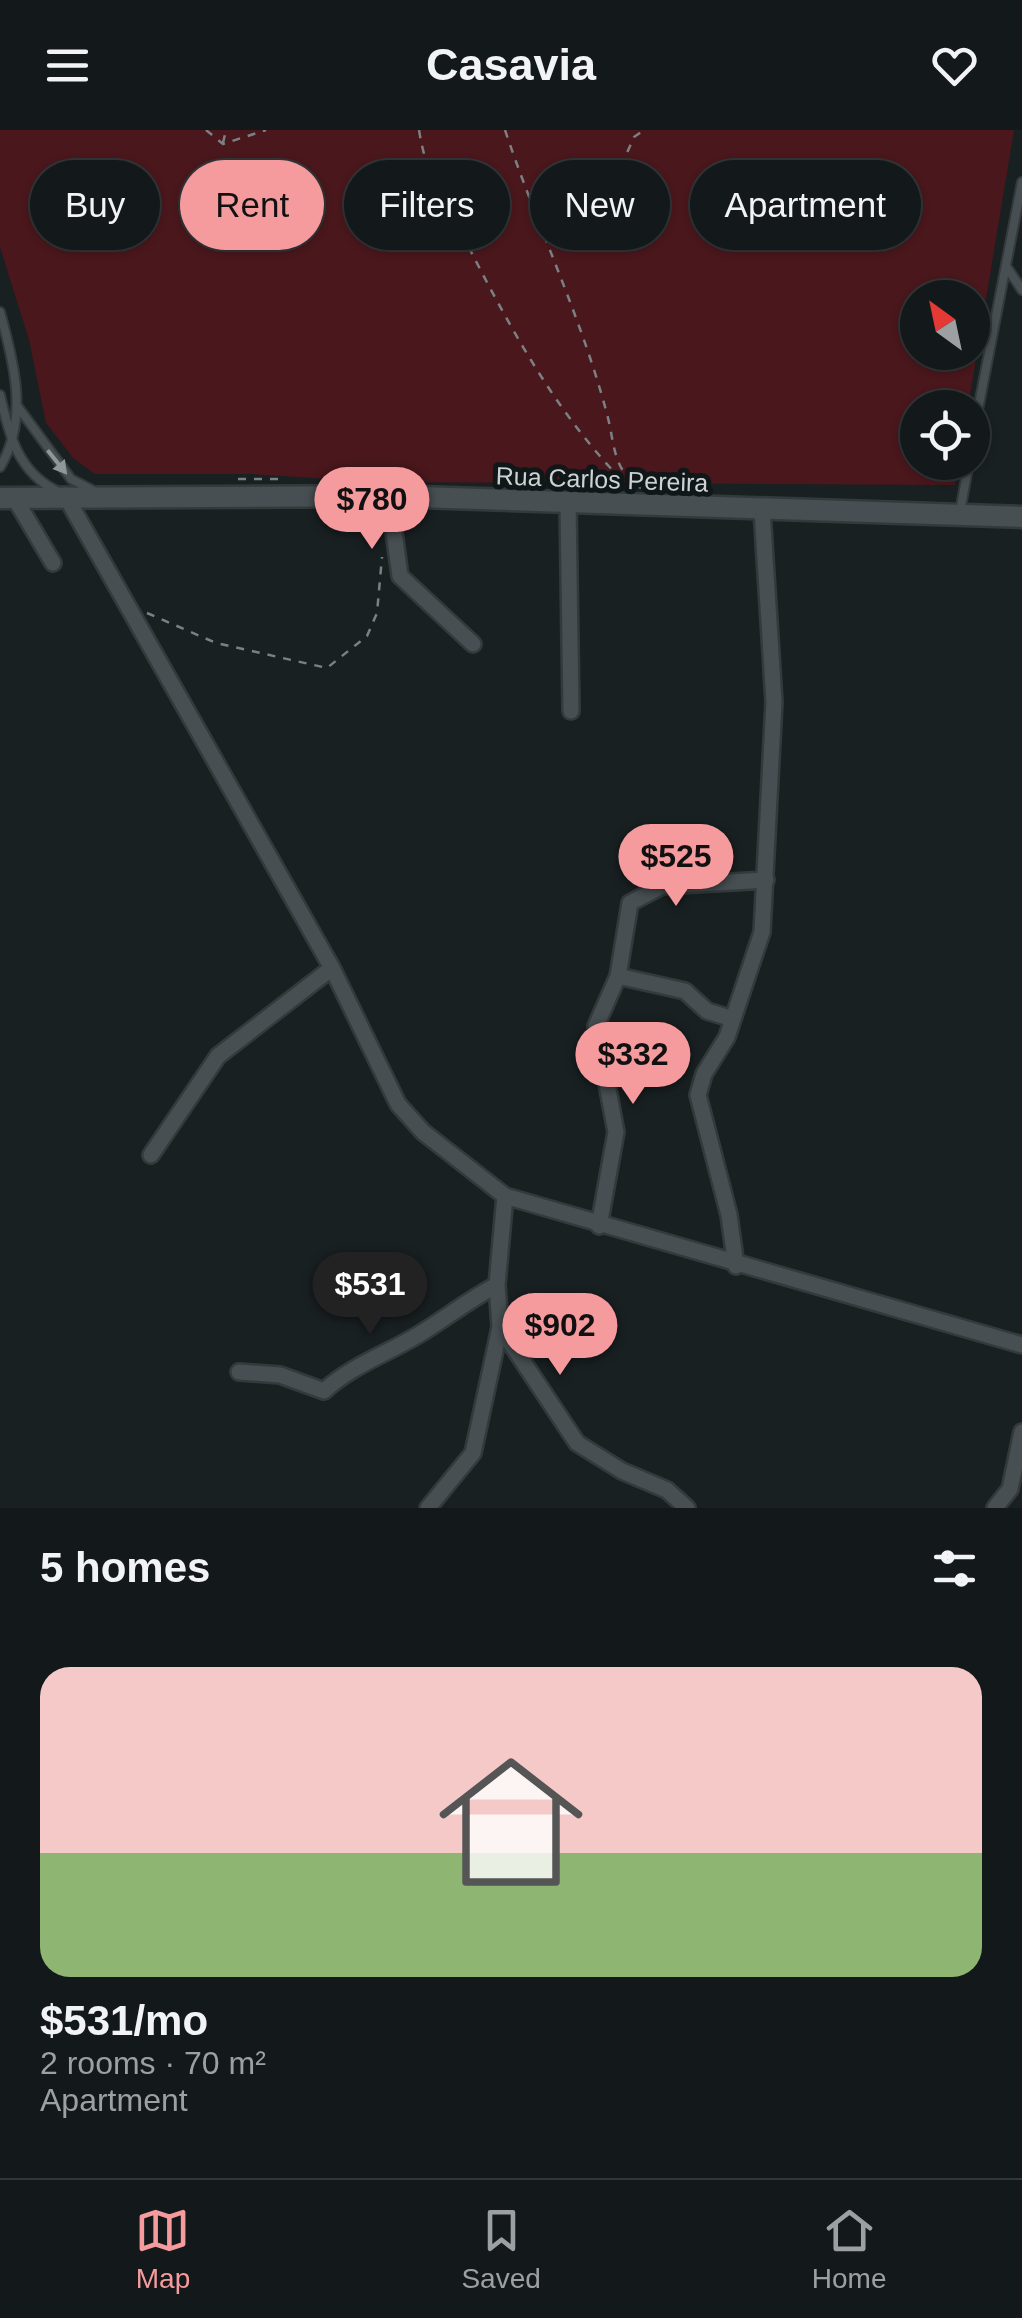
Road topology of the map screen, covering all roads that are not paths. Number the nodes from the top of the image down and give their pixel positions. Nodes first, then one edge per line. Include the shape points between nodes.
1 (1022, 182) edge
2 (1006, 268) junction
3 (1022, 290) edge
4 (0, 312) edge
5 (982, 390) edge
6 (0, 395) edge
7 (18, 407) junction
8 (2, 412) edge
9 (12, 442) junction
10 (0, 467) edge
11 (966, 480) edge
12 (65, 495) junction
13 (389, 496) junction
14 (7, 498) edge
15 (112, 500) junction
16 (568, 503) junction
17 (762, 510) junction
18 (959, 516) junction
19 (1022, 517) edge
20 (53, 563) dead end
21 (472, 644) dead end
22 (572, 711) dead end
23 (766, 880) junction
24 (332, 968) junction
25 (618, 976) junction
26 (733, 1020) junction
27 (150, 1155) dead end
28 (505, 1196) junction
29 (598, 1226) junction
30 (736, 1266) junction
31 (497, 1285) junction
32 (500, 1326) junction
33 (1022, 1346) edge
34 (240, 1372) dead end
35 (1022, 1432) edge
36 (428, 1508) edge
37 (687, 1508) edge
38 (996, 1508) edge

1 - 2 lane
2 - 3 lane
2 - 5 lane
4 - 7 lane
6 - 8 lane
7 - 9 lane
7 -> 15 lane via 71,479
8 - 9 lane
9 - 10 lane
9 - 12 lane via 40,482
11 - 18 lane
12 - 14 main road, Rua Carlos Pereira
12 - 15 main road, Rua Carlos Pereira
12 - 24 street
13 - 15 main road, Rua Carlos Pereira
13 - 16 main road, Rua Carlos Pereira
13 - 21 street via 400,576
14 - 20 street
16 - 17 main road, Rua Carlos Pereira
16 - 22 street
17 - 18 main road, Rua Carlos Pereira
17 - 23 street via 774,702
18 - 19 main road, Rua Carlos Pereira
23 - 25 street via 662,886 638,896 624,919
23 - 26 street via 762,932
24 - 27 street via 218,1056
24 - 28 street via 398,1104
25 - 26 street via 685,991 707,1012
25 - 29 street via 596,1026 616,1132
26 - 30 street via 698,1095
28 - 29 street
28 - 31 street
29 - 30 street via 652,1236
30 - 33 street
31 - 32 street
31 - 34 street via 324,1391 280,1375
32 - 36 street via 475,1448
32 - 37 street via 577,1443
35 - 38 street via 1010,1488

